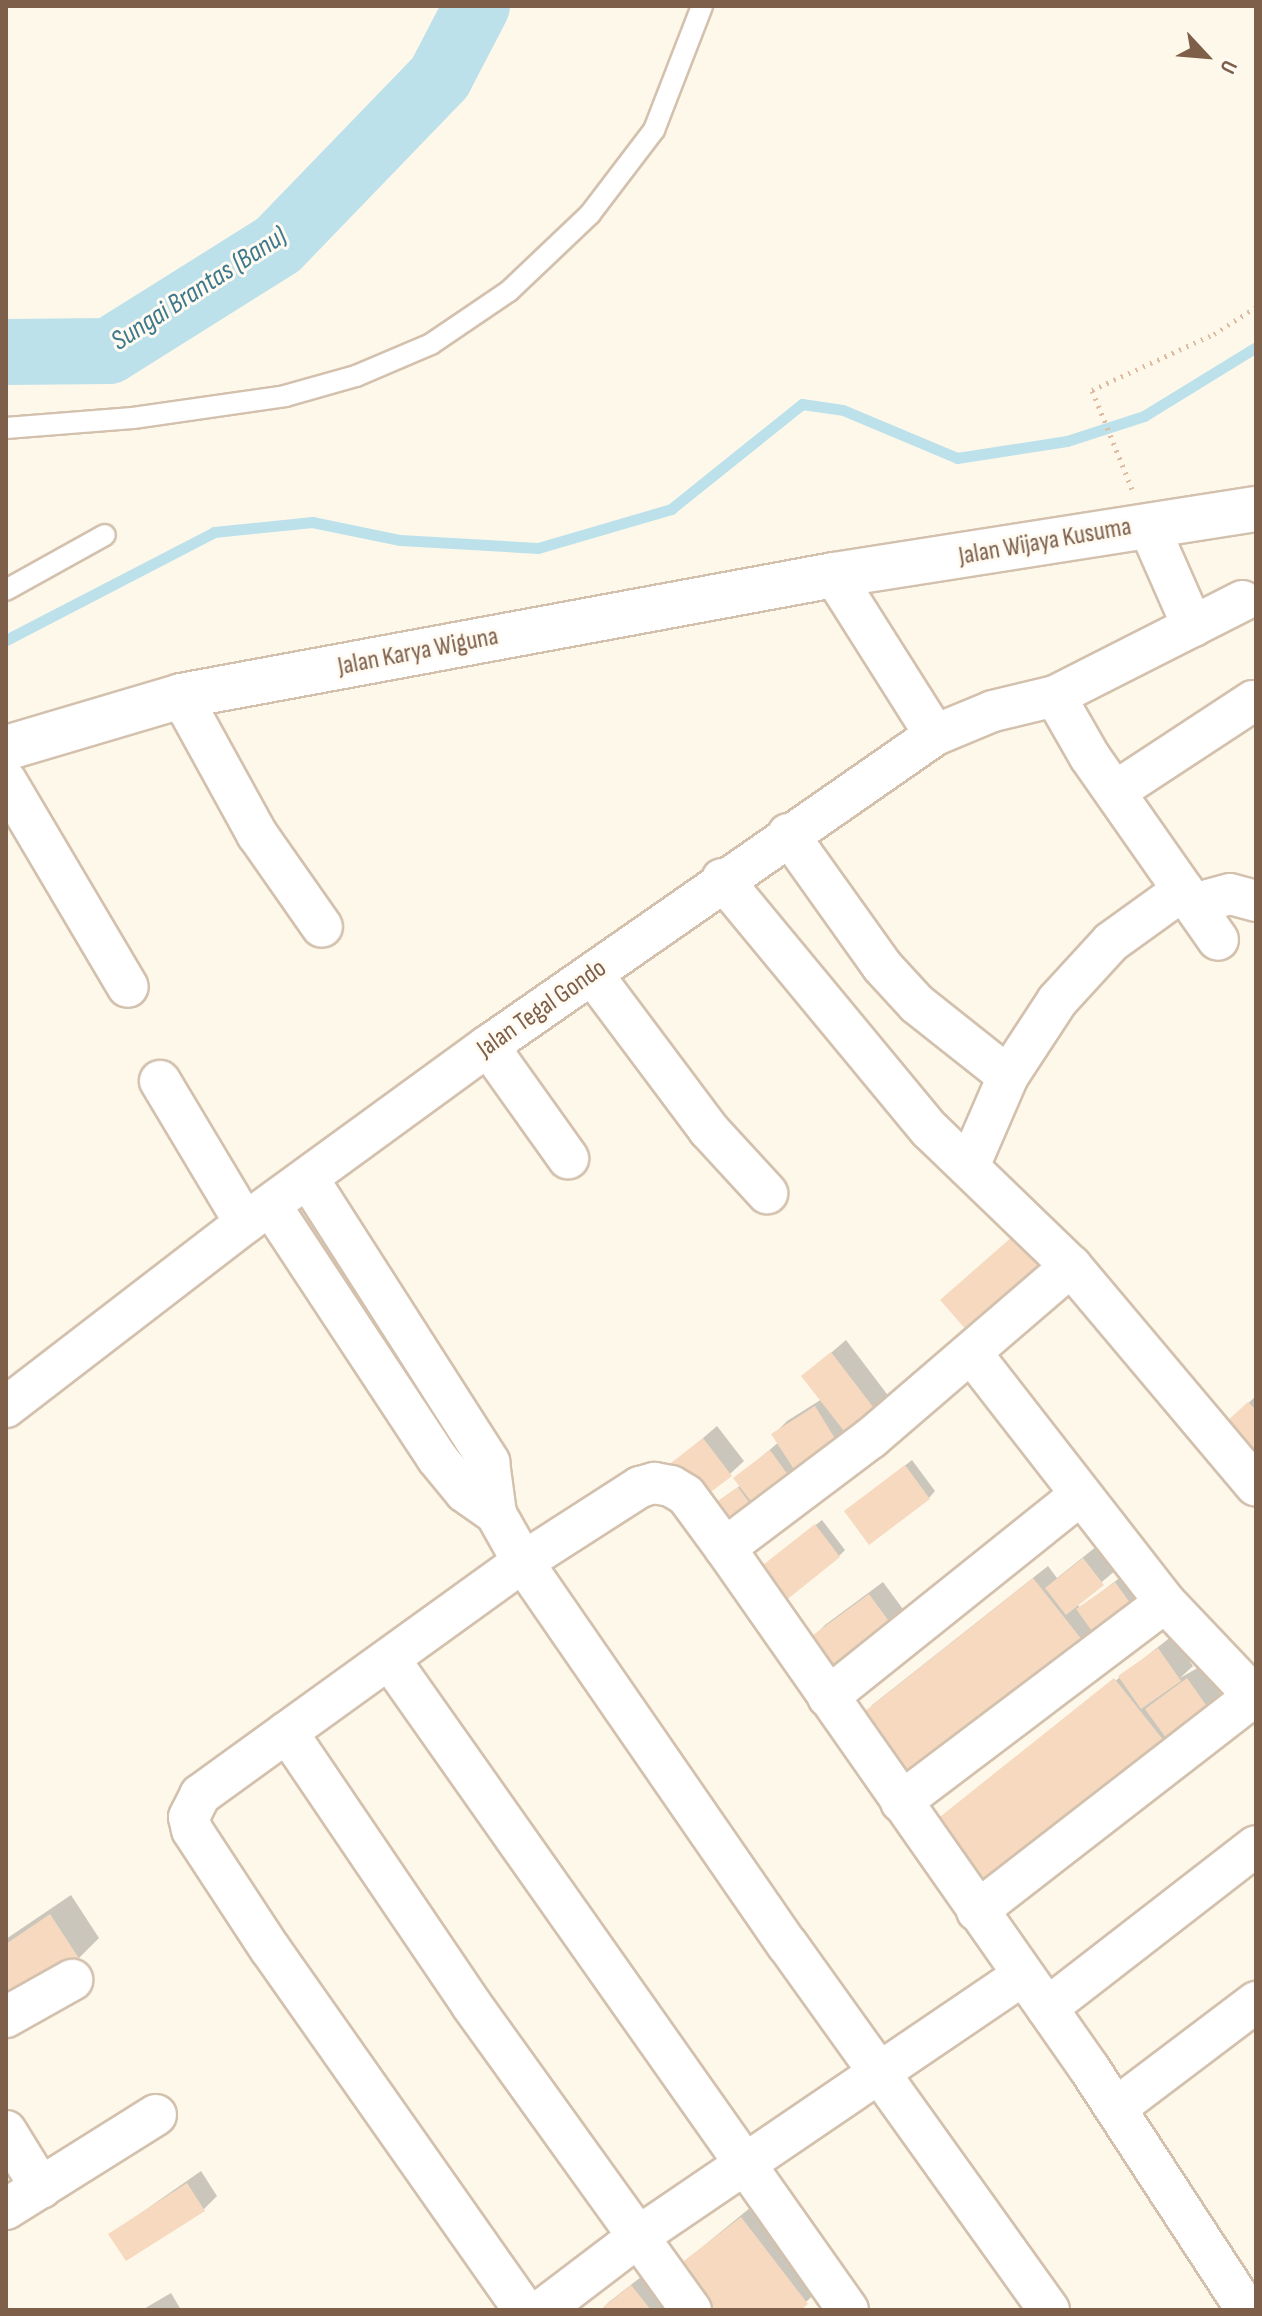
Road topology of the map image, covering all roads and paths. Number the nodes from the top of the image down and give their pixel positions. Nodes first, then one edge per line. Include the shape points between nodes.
1 (702, 6) edge
2 (1256, 307) edge
3 (6, 428) edge
4 (1114, 446) dead end
5 (1256, 509) edge
6 (1148, 525) junction
7 (105, 535) dead end
8 (834, 575) junction
9 (6, 590) edge
10 (1242, 601) dead end
11 (1193, 627) junction
12 (181, 696) junction
13 (1055, 696) junction
14 (1253, 701) dead end
15 (935, 735) junction
16 (6, 748) edge
17 (6, 781) edge
18 (1116, 791) junction
19 (788, 834) junction
20 (722, 879) junction
21 (1181, 887) junction
22 (1256, 901) edge
23 (322, 927) dead end
24 (1218, 940) dead end
25 (593, 975) junction
26 (128, 987) dead end
27 (488, 1046) junction
28 (1008, 1076) junction
29 (160, 1081) dead end
30 (568, 1158) dead end
31 (970, 1164) junction
32 (309, 1180) junction
33 (767, 1193) dead end
34 (258, 1215) junction
35 (1071, 1266) junction
36 (972, 1354) junction
37 (6, 1407) edge
38 (1256, 1486) edge
39 (1078, 1497) junction
40 (496, 1514) junction
41 (725, 1548) junction
42 (523, 1562) junction
43 (1165, 1602) junction
44 (390, 1660) junction
45 (828, 1697) junction
46 (1255, 1697) edge
47 (287, 1732) junction
48 (901, 1802) junction
49 (1256, 1846) edge
50 (977, 1911) junction
51 (1023, 1975) junction
52 (72, 1980) dead end
53 (1047, 2008) junction
54 (6, 2017) edge
55 (1249, 2022) edge
56 (881, 2075) junction
57 (1116, 2108) junction
58 (156, 2115) dead end
59 (6, 2131) edge
60 (747, 2167) junction
61 (41, 2188) junction
62 (6, 2209) edge
63 (639, 2236) junction
64 (524, 2310) edge
65 (542, 2310) edge
66 (691, 2310) edge
67 (848, 2310) edge
68 (1049, 2310) edge
69 (1247, 2310) edge

1 - 3 lane via 654,130 590,214 509,291 431,344 356,376 285,396 133,418
2 - 4 path via 1214,334 1092,390
5 - 6 main road, Jalan Wijaya Kusuma
6 - 8 main road, Jalan Wijaya Kusuma
6 - 11 street
7 - 9 lane
8 - 12 main road, Jalan Karya Wiguna
8 - 15 street
10 - 11 street, Jalan Tegal Gondo
11 - 13 street, Jalan Tegal Gondo
12 - 16 main road, Jalan Karya Wiguna
12 - 23 street via 257,834
13 - 15 street, Jalan Tegal Gondo via 993,711
13 - 18 street
14 - 18 street
15 - 19 street, Jalan Tegal Gondo
17 - 26 street
18 - 21 street
19 - 20 street, Jalan Tegal Gondo
19 - 28 street via 882,966 917,1004
20 - 25 street, Jalan Tegal Gondo
20 - 31 street via 909,1106
21 - 22 street
21 - 24 street
21 - 28 street via 1111,942 1074,980
25 - 27 street, Jalan Tegal Gondo
25 - 33 street via 709,1130
27 - 30 street
27 - 32 street, Jalan Tegal Gondo
28 - 31 street
29 - 34 street
31 - 35 street
32 - 34 street, Jalan Tegal Gondo
32 - 40 street via 489,1462
34 - 37 street, Jalan Tegal Gondo
34 - 40 street via 437,1458 465,1492
35 - 36 street
35 - 38 street
36 - 39 street
36 - 41 street
39 - 43 street
39 - 45 street
40 - 42 street
41 - 42 street via 686,1495 654,1483
41 - 45 street
42 - 44 street
42 - 56 street
43 - 46 street
43 - 48 street
44 - 47 street
44 - 60 street
45 - 48 street
46 - 50 street
47 - 63 street via 471,2004
47 - 64 street via 200,1795 192,1805 192,1830
48 - 50 street
49 - 53 street
50 - 51 street
51 - 53 street
51 - 56 street
52 - 54 street
53 - 57 street
55 - 57 street
56 - 60 street
56 - 68 street
57 - 69 street
58 - 61 street
59 - 61 street
60 - 63 street
60 - 67 street
61 - 62 street
63 - 65 street
63 - 66 street

